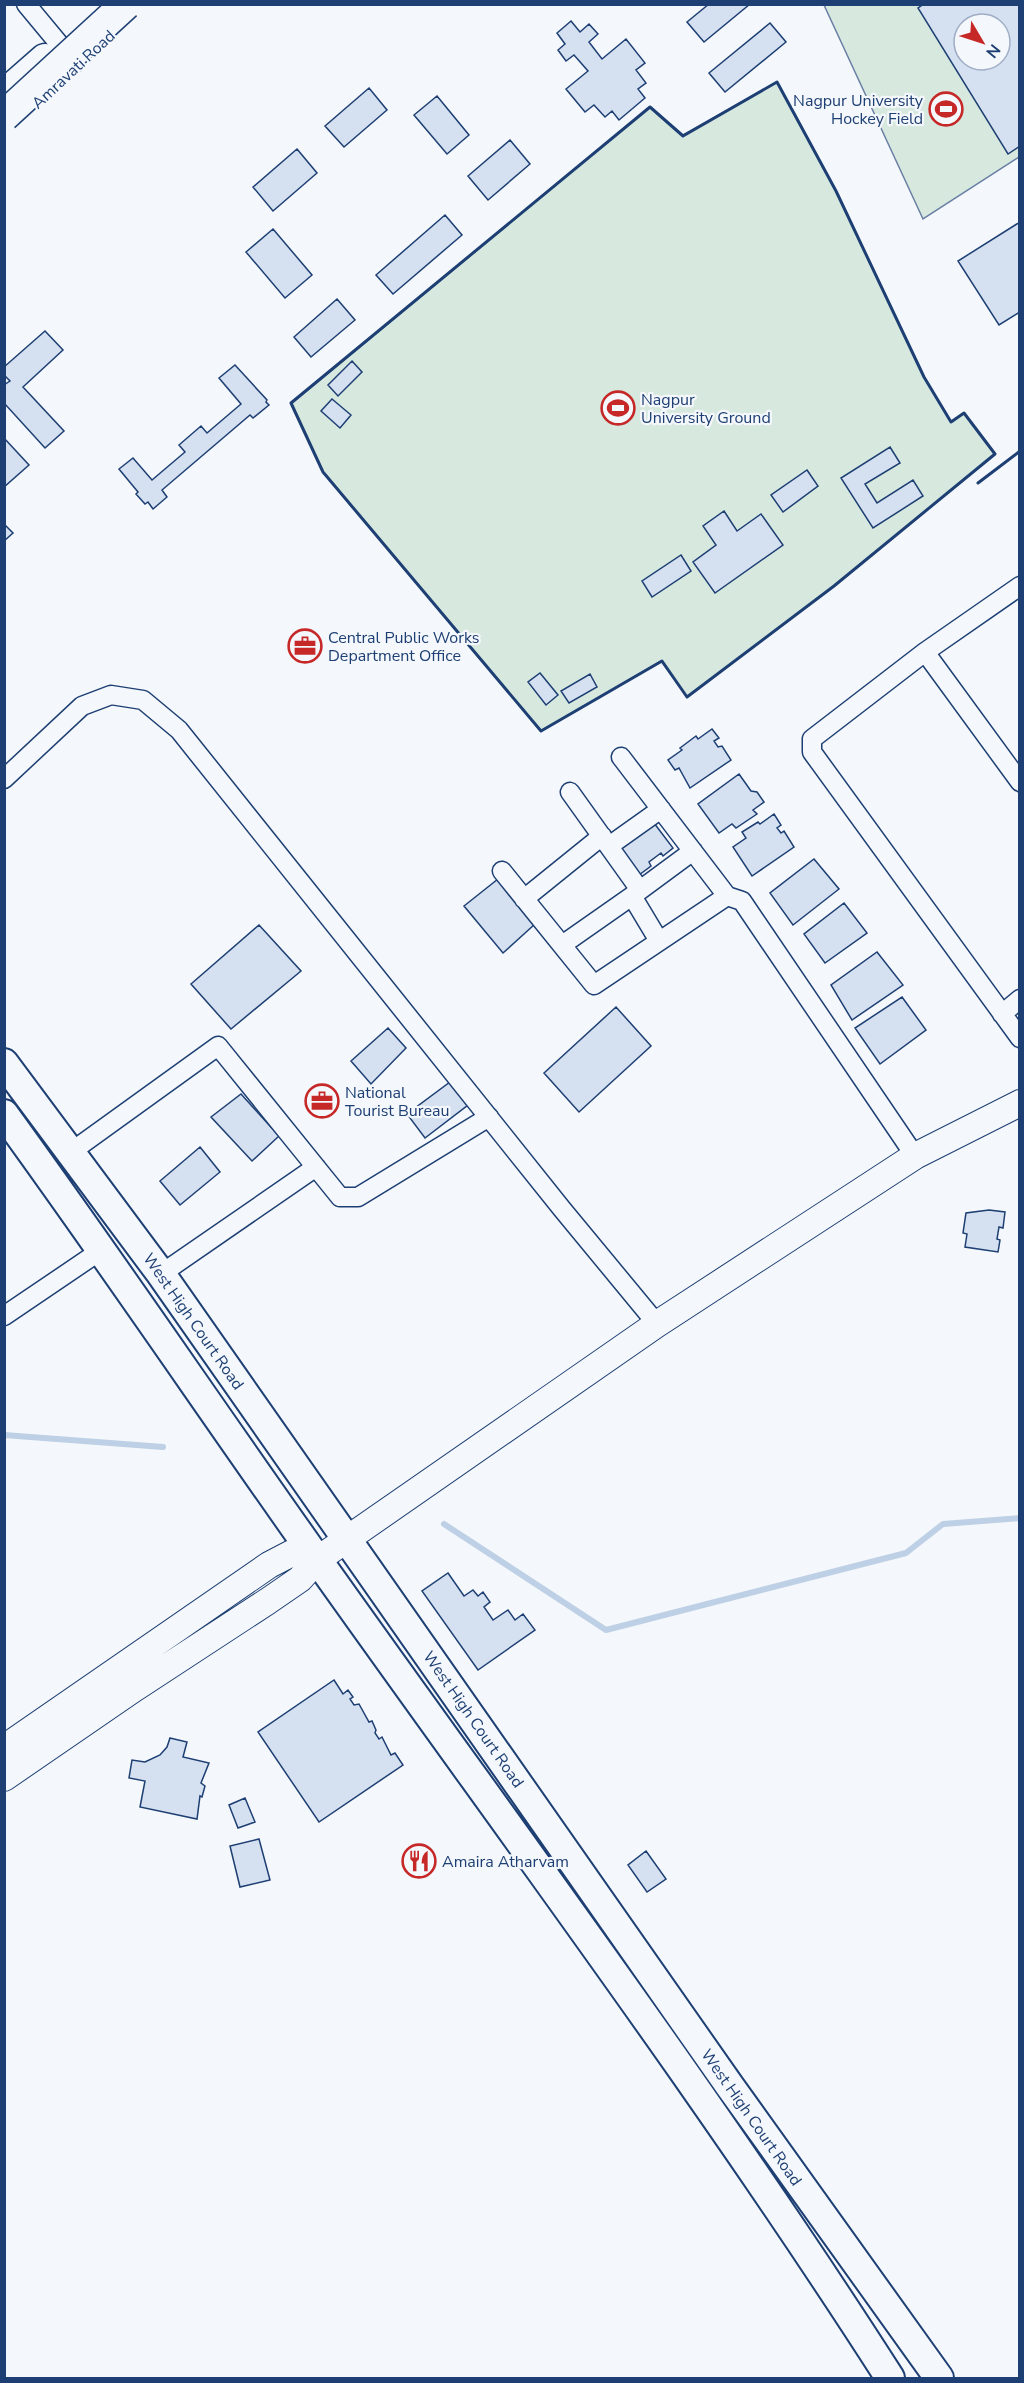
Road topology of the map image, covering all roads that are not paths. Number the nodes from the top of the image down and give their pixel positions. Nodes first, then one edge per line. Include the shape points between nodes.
1 (26, 4) edge
2 (106, 4) edge
3 (115, 4) edge
4 (126, 4) edge
5 (142, 4) edge
6 (68, 55) junction
7 (4, 95) edge
8 (4, 105) edge
9 (4, 116) edge
10 (4, 132) edge
11 (1020, 586) edge
12 (925, 652) junction
13 (621, 757) dead end
14 (4, 779) edge
15 (1020, 782) edge
16 (570, 792) dead end
17 (661, 809) junction
18 (605, 841) junction
19 (693, 851) junction
20 (502, 871) dead end
21 (636, 893) junction
22 (727, 896) junction
23 (524, 899) junction
24 (660, 941) junction
25 (562, 945) junction
26 (1013, 1006) edge
27 (1020, 1038) edge
28 (4, 1062) edge
29 (1020, 1102) edge
30 (4, 1114) edge
31 (489, 1117) junction
32 (71, 1152) junction
33 (915, 1156) junction
34 (316, 1167) junction
35 (100, 1251) junction
36 (161, 1274) junction
37 (4, 1316) edge
38 (657, 1324) junction
39 (348, 1540) junction
40 (317, 1560) junction
41 (4, 1748) edge
42 (4, 1778) edge
43 (890, 2379) edge
44 (939, 2379) edge

1 - 6 street
2 - 6 highway, Amravati Road
3 - 8 highway
4 - 9 highway, bridge
5 - 6 highway, Amravati Road
6 - 7 highway, Amravati Road
6 - 10 highway, Amravati Road
11 - 12 street
12 - 15 street
12 - 26 street via 812,739 812,753
13 - 17 street
14 - 31 street via 82,706 111,695 143,700 180,730
16 - 18 street
17 - 18 street
17 - 19 street
18 - 21 street
18 - 23 street
19 - 21 street
19 - 22 street
20 - 23 street
21 - 24 street
21 - 25 street
22 - 24 street
22 - 33 street via 742,901
23 - 25 street
24 - 25 street via 594,985
26 - 27 street
28 - 32 main road, West High Court Road
29 - 33 main road
30 - 35 main road, West High Court Road
31 - 34 street via 358,1197 340,1197
31 - 38 street
32 - 34 street via 218,1046
32 - 36 main road, West High Court Road
33 - 38 main road
34 - 36 street
35 - 37 street
35 - 40 main road, West High Court Road
36 - 39 main road, West High Court Road
38 - 39 main road
39 - 40 main road
39 - 44 main road, West High Court Road
40 - 41 main road via 292,1553 269,1565
40 - 42 main road via 300,1579
40 - 43 main road, West High Court Road via 624,1984 827,2280

